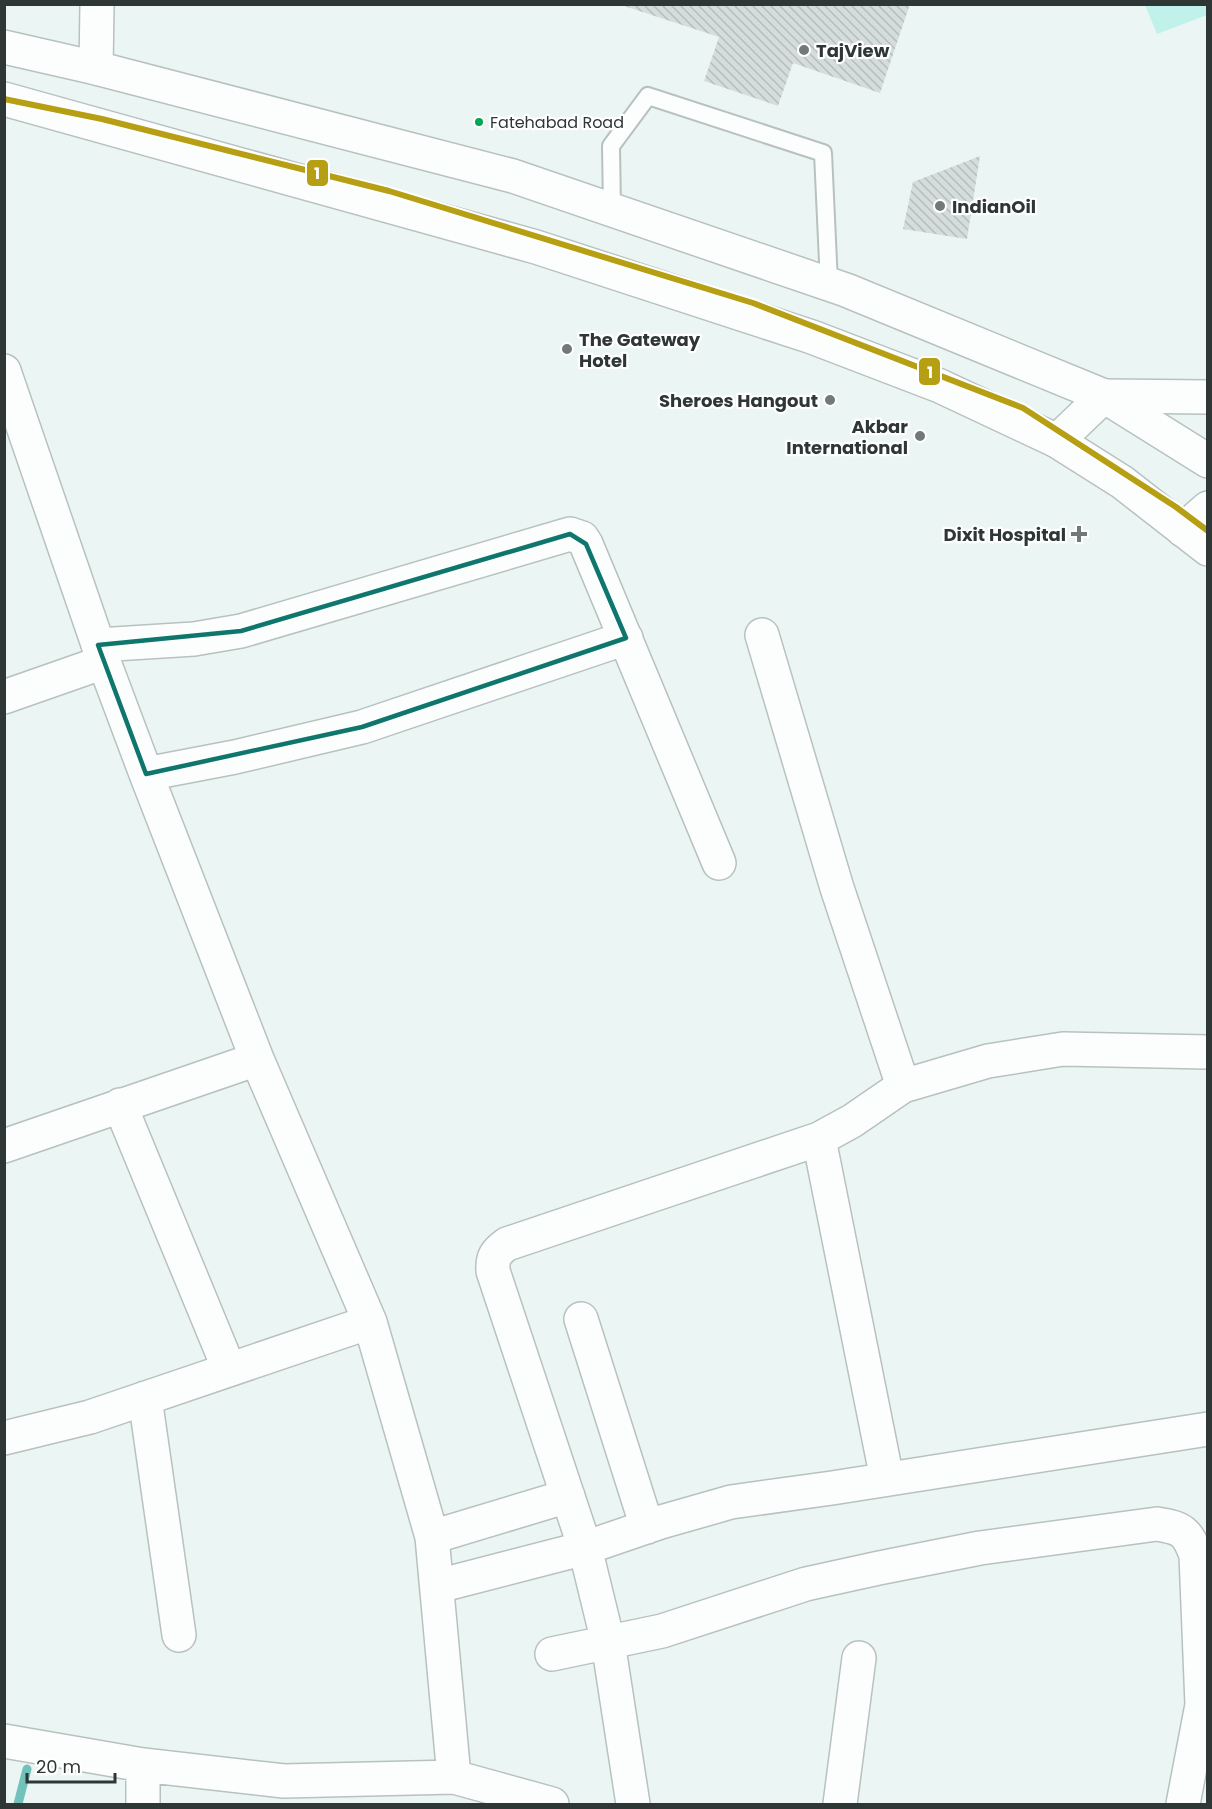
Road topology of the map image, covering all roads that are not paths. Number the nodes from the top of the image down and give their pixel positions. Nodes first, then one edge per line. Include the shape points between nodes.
1 (97, 4) edge
2 (4, 47) edge
3 (96, 68) junction
4 (4, 99) edge
5 (612, 210) junction
6 (829, 285) junction
7 (4, 371) edge
8 (1104, 396) junction
9 (1208, 397) edge
10 (1057, 441) junction
11 (1208, 461) edge
12 (1208, 508) edge
13 (1195, 539) edge
14 (762, 635) dead end
15 (626, 638) junction
16 (101, 654) junction
17 (4, 697) edge
18 (146, 774) junction
19 (719, 863) dead end
20 (1207, 1055) edge
21 (256, 1059) junction
22 (903, 1086) junction
23 (120, 1106) junction
24 (819, 1139) junction
25 (4, 1146) edge
26 (581, 1319) dead end
27 (370, 1322) junction
28 (229, 1369) junction
29 (145, 1398) junction
30 (1208, 1429) edge
31 (4, 1438) edge
32 (887, 1479) junction
33 (568, 1496) junction
34 (647, 1527) junction
35 (432, 1537) junction
36 (585, 1548) junction
37 (438, 1586) junction
38 (179, 1635) dead end
39 (608, 1642) junction
40 (552, 1654) dead end
41 (859, 1658) dead end
42 (4, 1741) edge
43 (143, 1765) junction
44 (454, 1777) junction
45 (143, 1804) edge
46 (552, 1804) edge
47 (633, 1804) edge
48 (840, 1804) edge
49 (1183, 1804) edge

1 - 3 street
2 - 3 street
3 - 5 street via 513,176
4 - 10 street via 536,248 812,337 940,386
5 - 6 street
5 - 6 lane via 611,146 648,96 823,153
6 - 8 street
7 - 16 street
8 - 9 street
8 - 10 street
8 - 11 street
10 - 13 street via 1122,482
12 - 13 street
14 - 22 street via 837,888
15 - 16 street via 586,544 570,534 241,631
15 - 18 street via 362,727
15 - 19 street
16 - 17 street
16 - 18 street
18 - 21 street
20 - 22 street via 1063,1049 988,1061
21 - 23 street
21 - 27 street
22 - 24 street
23 - 25 street
23 - 28 street
24 - 32 street
24 - 33 street via 498,1250 492,1259 493,1271
26 - 34 street
27 - 28 street
27 - 35 street
28 - 29 street
29 - 31 street via 90,1417
29 - 38 street
30 - 32 street
32 - 34 street via 731,1502
33 - 35 street
33 - 36 street
34 - 36 street
35 - 37 street
36 - 37 street
36 - 39 street
37 - 44 street
39 - 40 street
39 - 47 street
39 - 49 street via 662,1631 806,1584 879,1568 980,1548 1156,1524 1177,1527 1190,1540 1196,1556 1202,1677 1202,1706
41 - 48 street
42 - 43 street
43 - 44 street via 284,1781
43 - 45 street
44 - 46 street

